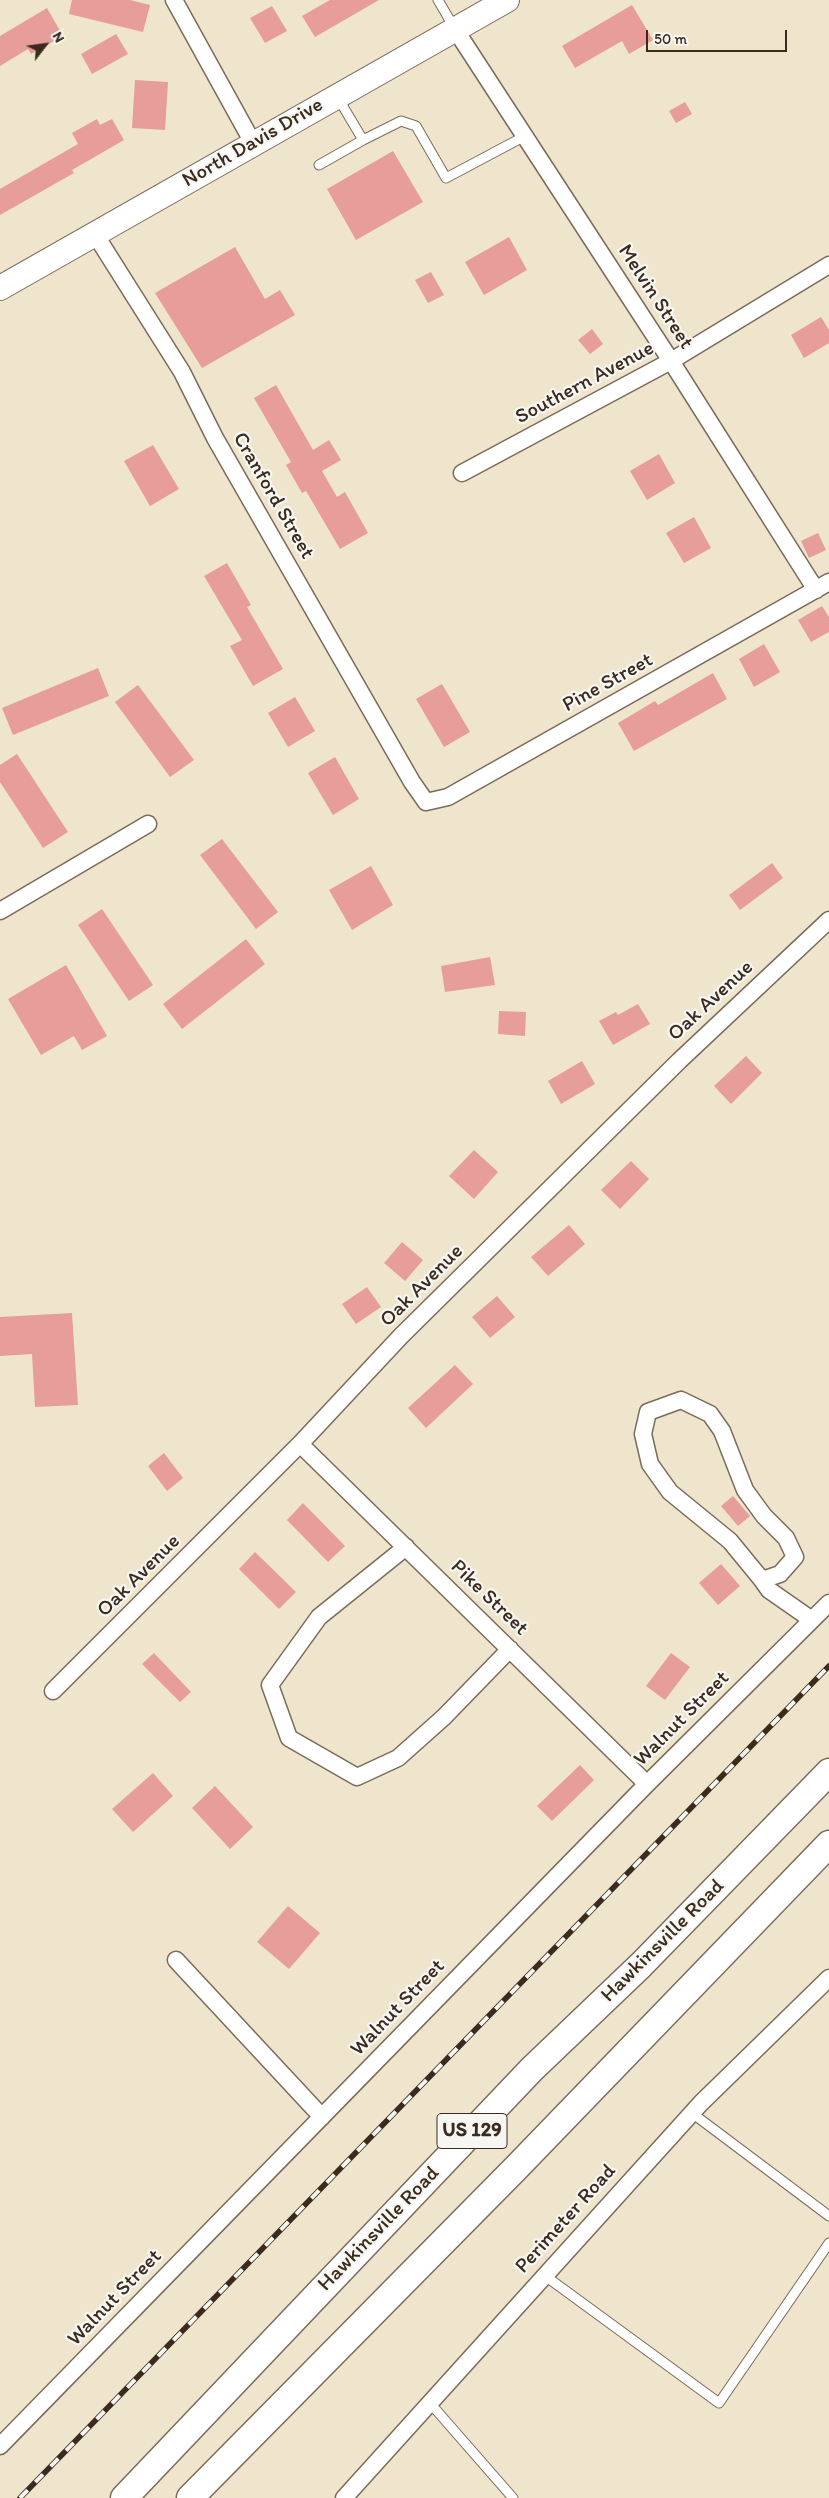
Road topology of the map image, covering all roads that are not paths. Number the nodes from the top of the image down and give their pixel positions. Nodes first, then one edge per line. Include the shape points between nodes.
1 (174, 0) edge
2 (438, 0) edge
3 (507, 0) edge
4 (455, 30) junction
5 (336, 96) junction
6 (525, 136) junction
7 (363, 140) junction
8 (254, 143) junction
9 (319, 165) dead end
10 (95, 234) junction
11 (829, 265) edge
12 (0, 288) edge
13 (671, 361) junction
14 (462, 473) dead end
15 (822, 586) edge
16 (412, 782) joint
17 (148, 824) dead end
18 (0, 911) edge
19 (829, 920) edge
20 (300, 1444) junction
21 (406, 1547) junction
22 (762, 1580) junction
23 (829, 1603) edge
24 (812, 1620) junction
25 (510, 1649) junction
26 (53, 1691) dead end
27 (829, 1772) edge
28 (647, 1784) junction
29 (829, 1844) edge
30 (176, 1960) dead end
31 (829, 1978) edge
32 (692, 2113) junction
33 (322, 2117) junction
34 (829, 2216) edge
35 (829, 2243) edge
36 (544, 2275) junction
37 (430, 2403) junction
38 (0, 2446) edge
39 (124, 2498) edge
40 (190, 2498) edge
41 (344, 2498) edge
42 (513, 2498) edge

1 - 8 street
2 - 4 lane
3 - 4 main road, North Davis Drive
4 - 5 main road, North Davis Drive
4 - 6 street, Melvin Street
5 - 7 lane
5 - 8 main road, North Davis Drive
6 - 7 lane via 446,178 416,126 401,121
6 - 13 street, Melvin Street
7 - 9 lane
8 - 10 main road, North Davis Drive
10 - 12 main road, North Davis Drive
10 - 16 street, Cranford Street via 182,372 215,438
11 - 13 street, Southern Avenue
13 - 14 street, Southern Avenue
13 - 15 street, Melvin Street
15 - 16 street, Pine Street via 448,797 426,802
17 - 18 street
19 - 20 street, Oak Avenue via 679,1061 512,1226 394,1343
20 - 21 street, Pike Street
20 - 26 street, Oak Avenue
21 - 25 street, Pike Street
21 - 25 street via 319,1617 270,1685 289,1738 357,1777 398,1758 444,1717
22 - 22 street via 730,1541 670,1492 650,1464 643,1434 648,1412 681,1400 710,1414 722,1431 745,1490 786,1538 796,1557 780,1574
22 - 24 street via 769,1590
23 - 24 street, Walnut Street
24 - 28 street, Walnut Street
25 - 28 street, Pike Street
27 - 39 main road, Hawkinsville Road / US 129 via 641,1965 532,2068
28 - 33 street, Walnut Street
29 - 40 main road, US 129 via 515,2169
30 - 33 street
31 - 32 street, Perimeter Road
32 - 34 lane
32 - 36 street, Perimeter Road
33 - 38 street, Walnut Street
35 - 36 lane via 719,2403
36 - 37 street, Perimeter Road
37 - 41 street, Perimeter Road
37 - 42 lane

